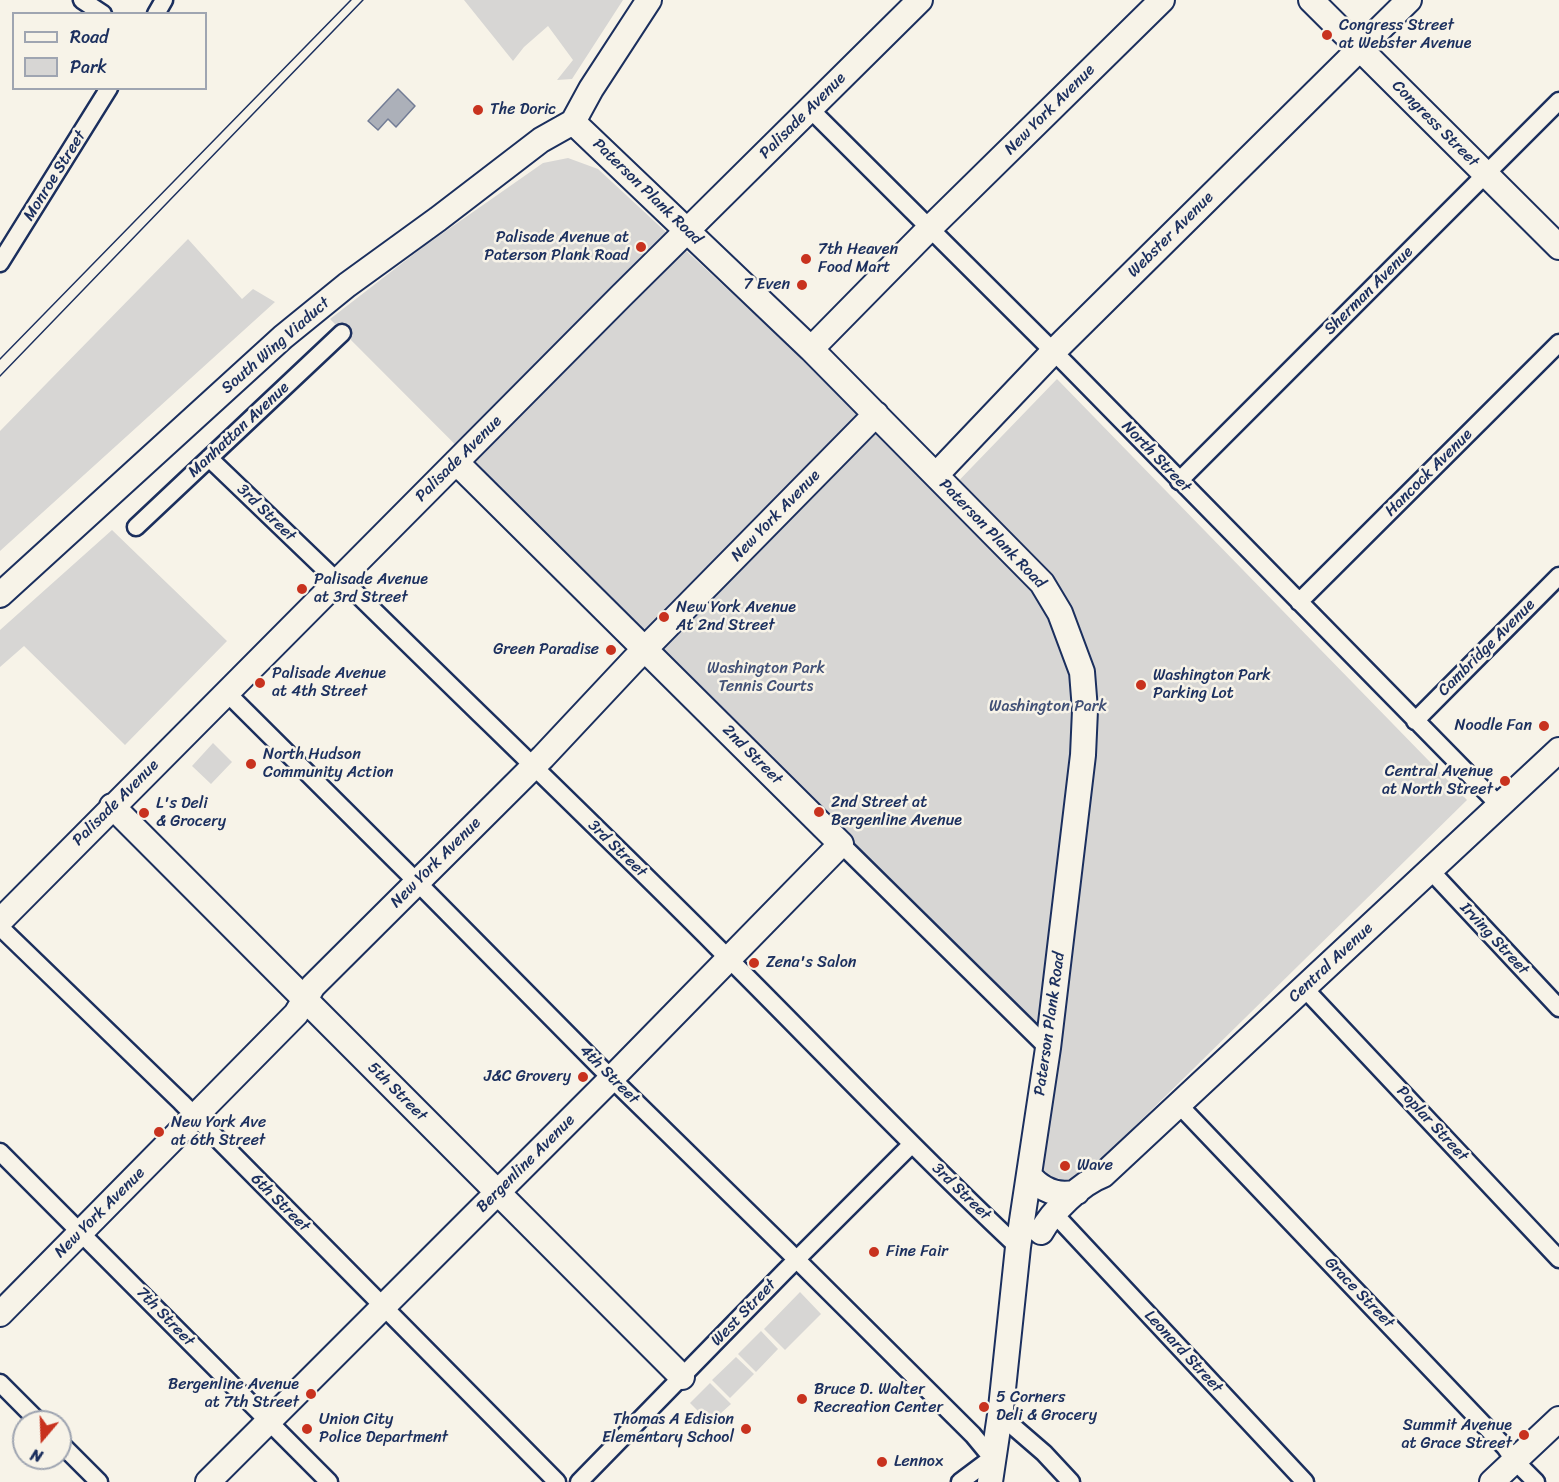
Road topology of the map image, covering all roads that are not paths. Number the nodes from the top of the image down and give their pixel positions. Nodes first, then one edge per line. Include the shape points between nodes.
1 (82, 0) edge
2 (649, 0) edge
3 (920, 0) edge
4 (1162, 0) edge
5 (1311, 0) edge
6 (1409, 0) edge
7 (100, 12) edge
8 (1359, 49) junction
9 (108, 90) edge
10 (1559, 101) edge
11 (810, 109) junction
12 (573, 122) junction
13 (1486, 174) junction
14 (930, 228) junction
15 (687, 231) junction
16 (1559, 247) edge
17 (0, 263) edge
18 (342, 333) dead end
19 (1559, 343) edge
20 (811, 349) junction
21 (1053, 352) junction
22 (876, 414) junction
23 (209, 458) junction
24 (456, 462) junction
25 (936, 475) junction
26 (1179, 481) junction
27 (136, 527) dead end
28 (1559, 576) edge
29 (337, 581) junction
30 (0, 595) edge
31 (1299, 602) junction
32 (645, 649) junction
33 (226, 692) junction
34 (1415, 721) junction
35 (1557, 756) edge
36 (533, 766) junction
37 (112, 806) junction
38 (1500, 806) junction
39 (841, 844) junction
40 (1430, 870) junction
41 (417, 882) junction
42 (0, 921) edge
43 (0, 927) edge
44 (729, 959) junction
45 (1304, 988) junction
46 (305, 999) junction
47 (1559, 1008) edge
48 (1048, 1048) junction
49 (611, 1079) junction
50 (1180, 1106) junction
51 (195, 1117) junction
52 (911, 1145) junction
53 (0, 1152) edge
54 (1029, 1175) junction
55 (1103, 1175) junction
56 (1077, 1192) junction
57 (497, 1193) junction
58 (1062, 1222) junction
59 (81, 1232) junction
60 (1041, 1232) junction
61 (1018, 1247) junction
62 (797, 1259) junction
63 (1559, 1259) edge
64 (383, 1307) junction
65 (0, 1314) edge
66 (682, 1377) junction
67 (0, 1383) edge
68 (27, 1410) edge
69 (1000, 1415) junction
70 (1559, 1419) edge
71 (267, 1421) junction
72 (72, 1455) edge
73 (992, 1458) junction
74 (1515, 1461) junction
75 (99, 1482) edge
76 (208, 1482) edge
77 (330, 1482) edge
78 (557, 1482) edge
79 (579, 1482) edge
80 (960, 1482) edge
81 (990, 1482) edge
82 (1071, 1482) edge
83 (1305, 1482) edge
84 (1492, 1482) edge
85 (1536, 1482) edge

1 - 7 street
2 - 12 street
3 - 11 street, Palisade Avenue
4 - 14 street, New York Avenue
5 - 8 street, Congress Street
6 - 8 street, Webster Avenue
8 - 13 street, Congress Street
8 - 21 street, Webster Avenue
9 - 17 street, Monroe Street
10 - 13 street, Sherman Avenue
11 - 14 street, North Street
11 - 15 street, Palisade Avenue
12 - 15 street, Paterson Plank Road
12 - 30 street, South Wing Viaduct via 541,141 283,337
13 - 16 street, Congress Street
13 - 26 street, Sherman Avenue
14 - 20 street, New York Avenue
14 - 21 street, North Street
15 - 20 street, Paterson Plank Road
15 - 24 street, Palisade Avenue
18 - 23 street, Manhattan Avenue
19 - 31 street, Hancock Avenue
20 - 22 street, Paterson Plank Road
21 - 25 street, Webster Avenue
21 - 26 street, North Street
22 - 25 street, Paterson Plank Road
22 - 32 street, New York Avenue
23 - 27 street, Manhattan Avenue
23 - 29 street, 3rd Street
24 - 29 street, Palisade Avenue
24 - 32 street, 2nd Street
25 - 48 street, Paterson Plank Road via 1042,583 1060,613 1082,672 1083,755
26 - 31 street, North Street
28 - 34 street, Cambridge Avenue
29 - 33 street, Palisade Avenue
29 - 36 street, 3rd Street via 355,592
31 - 34 street, North Street
32 - 36 street, New York Avenue
32 - 39 street, 2nd Street
33 - 37 street, Palisade Avenue
33 - 41 street, 4th Street
34 - 38 street, North Street
35 - 38 street, Central Avenue
36 - 41 street, New York Avenue
36 - 44 street, 3rd Street
37 - 42 street, Palisade Avenue
37 - 46 street, 5th Street
38 - 40 street, Central Avenue
39 - 44 street, Bergenline Avenue
39 - 48 street, 2nd Street
40 - 45 street, Central Avenue
40 - 47 street, Irving Street
41 - 46 street, New York Avenue via 313,986
41 - 49 street, 4th Street
43 - 51 street, 6th Street
44 - 49 street, Bergenline Avenue
44 - 52 street, 3rd Street
45 - 50 street, Central Avenue
45 - 63 street, Poplar Street
46 - 51 street, New York Avenue via 296,1014
46 - 57 street, 5th Street
48 - 54 street, Paterson Plank Road
49 - 57 street, Bergenline Avenue
49 - 62 street, 4th Street
50 - 55 street, Central Avenue
50 - 74 street, Grace Street
51 - 59 street, New York Avenue
51 - 64 street, 6th Street
52 - 61 street, 3rd Street
52 - 62 street, West Street
53 - 59 street, 7th Street
54 - 56 street via 1046,1189 1064,1195
54 - 61 street, Paterson Plank Road
55 - 56 street, Central Avenue
55 - 58 street, Central Avenue via 1100,1186
56 - 60 street, Central Avenue via 1047,1220
57 - 64 street, Bergenline Avenue
57 - 66 street, 5th Street
58 - 60 street, Central Avenue
58 - 83 street, Leonard Street
59 - 65 street, New York Avenue
59 - 71 street, 7th Street
60 - 61 street, Central Avenue
61 - 69 street, Paterson Plank Road
62 - 66 street, West Street
62 - 73 street, 4th Street
64 - 71 street, Bergenline Avenue
64 - 78 street, 6th Street
66 - 79 street, West Street
67 - 68 street
69 - 73 street, Paterson Plank Road
69 - 82 street
70 - 74 street
71 - 76 street, Bergenline Avenue
71 - 77 street, 7th Street
72 - 75 street
73 - 80 street
73 - 81 street, Paterson Plank Road
74 - 84 street
74 - 85 street, Grace Street

